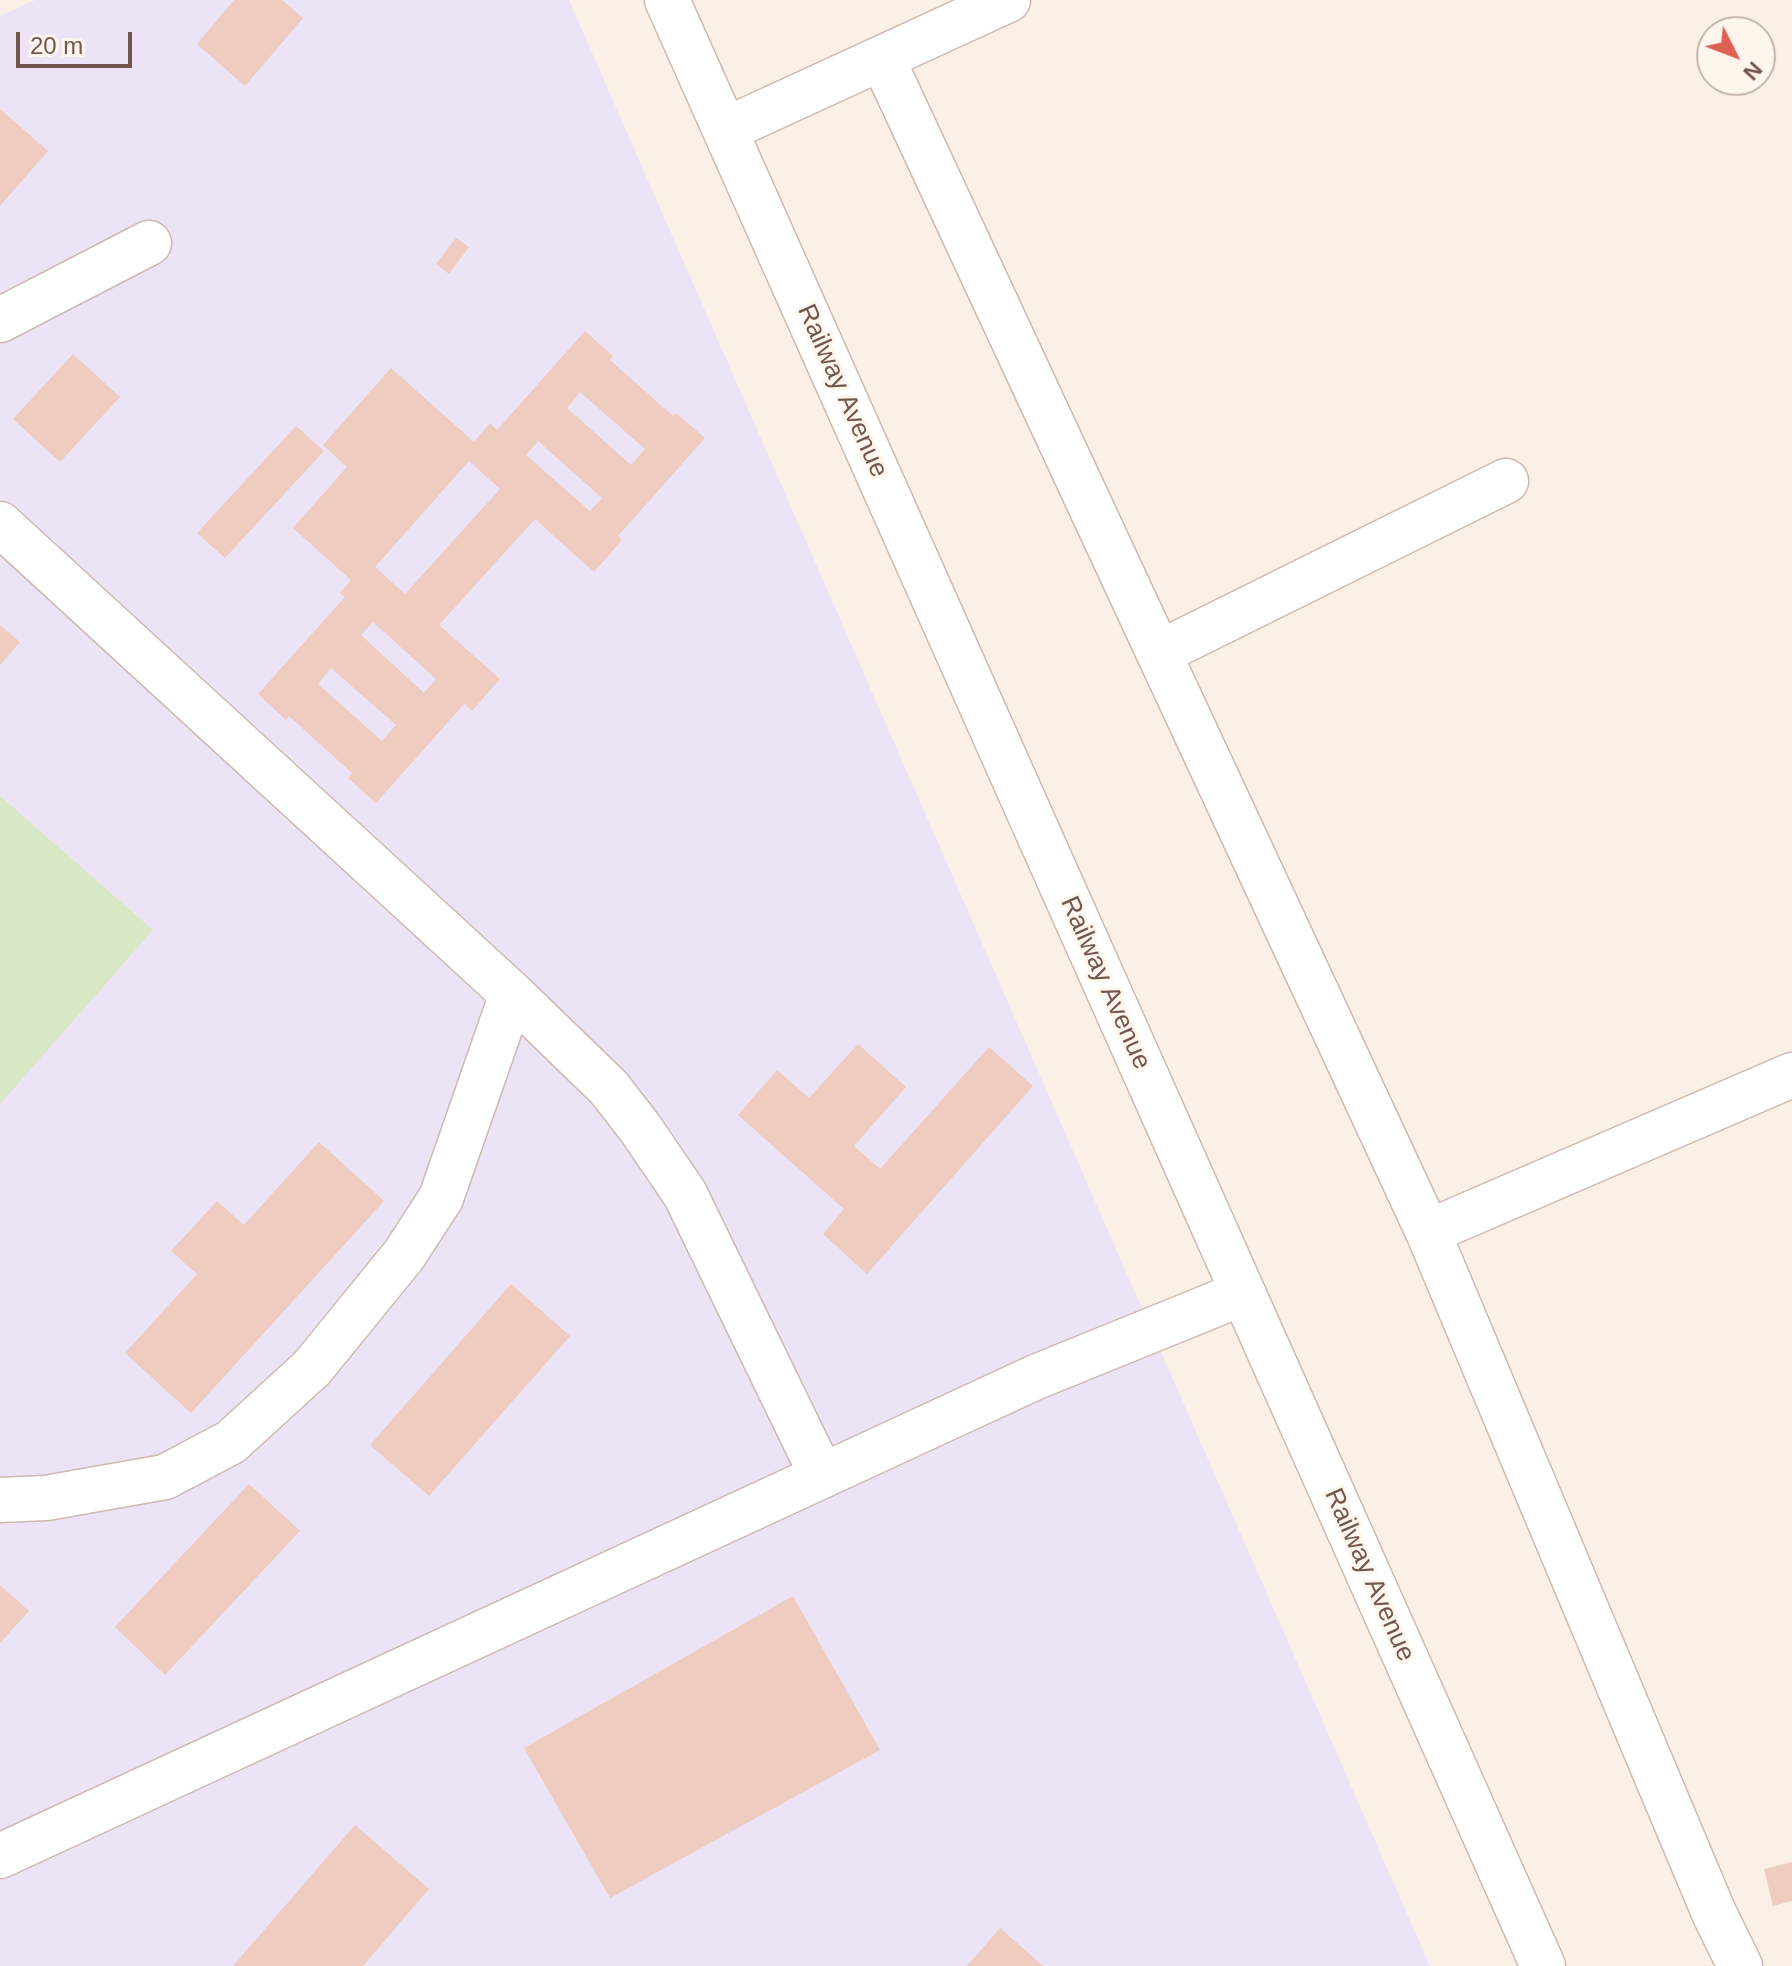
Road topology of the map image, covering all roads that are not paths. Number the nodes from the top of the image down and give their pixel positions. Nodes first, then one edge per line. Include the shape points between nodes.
1 (667, 0) edge
2 (1008, 0) edge
3 (882, 58) junction
4 (725, 130) junction
5 (149, 243) dead end
6 (0, 320) edge
7 (1506, 481) dead end
8 (0, 524) edge
9 (1159, 653) junction
10 (512, 994) junction
11 (1792, 1075) edge
12 (1428, 1232) junction
13 (1243, 1293) junction
14 (822, 1476) junction
15 (0, 1500) edge
16 (0, 1856) edge
17 (1543, 1966) edge
18 (1740, 1966) edge

1 - 4 street, Railway Avenue
2 - 3 street
3 - 4 street
3 - 9 street
4 - 13 street, Railway Avenue
5 - 6 street
7 - 9 street
8 - 10 street
9 - 12 street
10 - 14 street via 609,1088 685,1194
10 - 15 street via 441,1198 404,1255 312,1368 231,1442 165,1477 46,1498
11 - 12 street
12 - 18 street
13 - 14 street via 1036,1377
13 - 17 street, Railway Avenue
14 - 16 street

